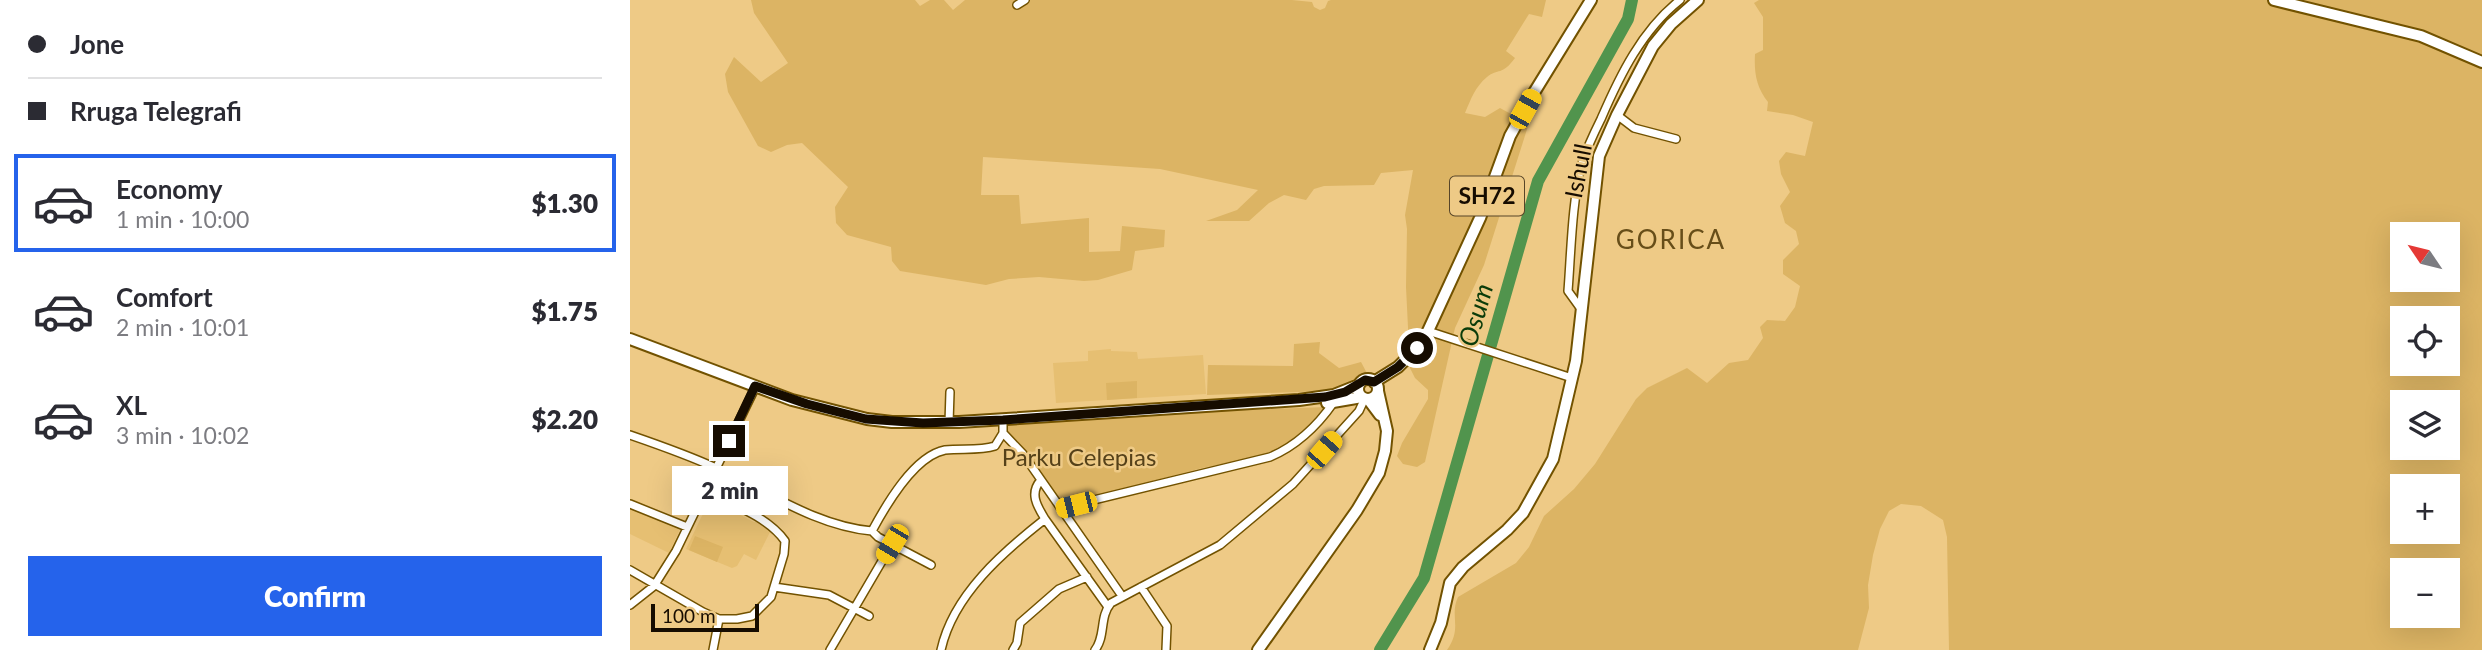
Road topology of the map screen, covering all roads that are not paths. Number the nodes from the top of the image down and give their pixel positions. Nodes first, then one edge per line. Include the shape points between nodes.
1 (1026, 0) edge
2 (1591, 0) edge
3 (1680, 0) edge
4 (1698, 0) edge
5 (2274, 0) edge
6 (1017, 5) dead end
7 (2482, 62) edge
8 (1617, 115) junction
9 (1676, 139) dead end
10 (1582, 310) junction
11 (1428, 331) junction
12 (630, 339) edge
13 (1572, 378) junction
14 (1359, 385) junction
15 (755, 386) junction
16 (1376, 386) junction
17 (950, 392) dead end
18 (1365, 398) junction
19 (1334, 402) junction
20 (1234, 405) junction
21 (1003, 420) junction
22 (1386, 422) junction
23 (949, 423) junction
24 (1003, 433) junction
25 (630, 435) edge
26 (715, 468) junction
27 (1041, 480) junction
28 (705, 491) junction
29 (630, 503) edge
30 (1060, 509) junction
31 (1045, 519) junction
32 (687, 527) junction
33 (872, 531) junction
34 (892, 544) junction
35 (931, 565) dead end
36 (630, 570) edge
37 (1087, 577) junction
38 (655, 583) junction
39 (774, 587) junction
40 (1141, 587) junction
41 (1122, 596) junction
42 (630, 605) edge
43 (1108, 607) junction
44 (853, 608) junction
45 (869, 616) dead end
46 (719, 619) junction
47 (713, 650) edge
48 (830, 650) edge
49 (941, 650) edge
50 (1013, 650) edge
51 (1095, 650) edge
52 (1166, 650) edge
53 (1258, 650) edge
54 (1430, 650) edge

1 - 6 street
2 - 11 main road, SH72 via 1510,136 1480,218
3 - 10 street via 1648,32 1633,55 1582,165 1567,291
4 - 8 main road, Ishull via 1653,46
5 - 7 main road via 2421,36
8 - 9 street via 1634,128
8 - 10 main road, Ishull via 1597,162
10 - 13 main road, Ishull
11 - 13 street
11 - 16 main road, SH72
12 - 15 main road, SH72
13 - 54 main road, Ishull via 1556,451 1547,470 1515,523 1450,583
14 - 16 main road, SH72 via 1365,380
14 - 18 main road
14 - 20 main road, SH72 via 1325,397
15 - 23 main road, SH72 via 866,419
15 - 26 street
16 - 18 main road, SH72 via 1374,396
16 - 22 main road
17 - 23 street
18 - 19 main road, SH72
18 - 22 main road
18 - 40 street via 1359,411 1279,497 1220,545
19 - 20 main road, SH72
19 - 30 street via 1311,429 1270,457
20 - 21 main road, SH72
21 - 23 main road, SH72
21 - 24 street
22 - 53 main road via 1379,473
24 - 27 street
24 - 33 street via 995,446 947,450 927,458 895,494
25 - 26 street
26 - 28 street
26 - 33 street via 799,510
27 - 30 street
27 - 31 street via 1034,499
28 - 32 street
28 - 39 street via 779,532 785,541 784,554
29 - 32 street
30 - 41 street
31 - 37 street
31 - 49 street via 963,600
32 - 38 street
33 - 34 street
34 - 35 street
34 - 44 street
36 - 38 street
37 - 43 street
37 - 50 street via 1059,589 1020,623
38 - 42 street
38 - 46 street
39 - 44 street via 829,595
39 - 46 street via 771,597 752,616
40 - 41 street
40 - 52 street via 1167,626
41 - 43 street
43 - 51 street
44 - 45 street
44 - 48 street
46 - 47 street

